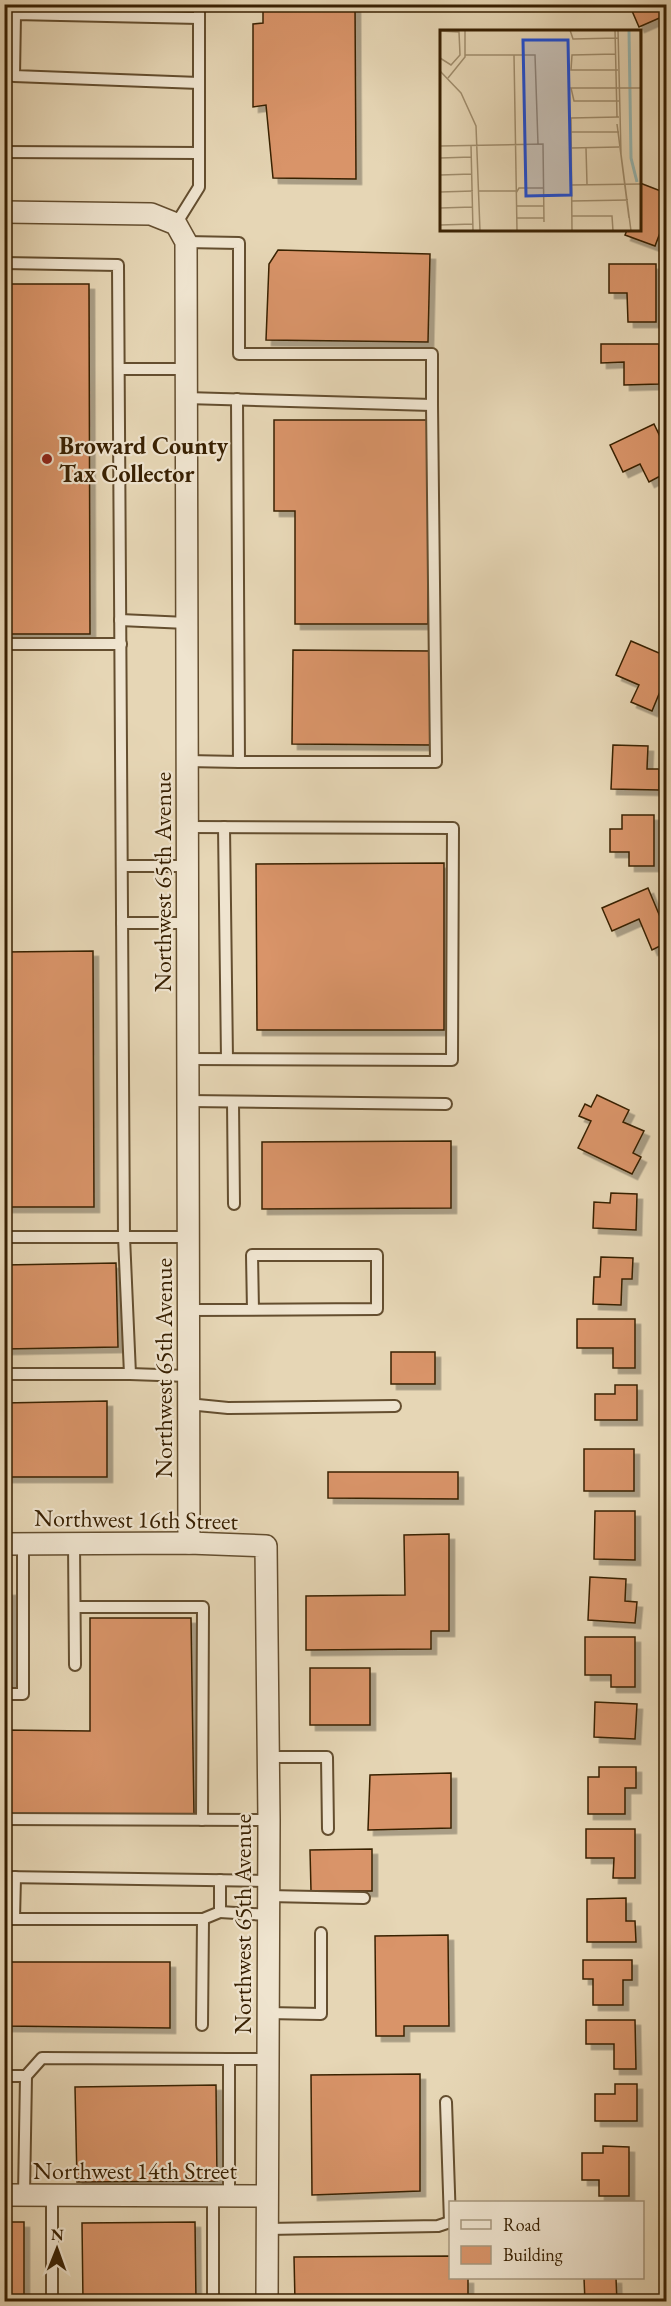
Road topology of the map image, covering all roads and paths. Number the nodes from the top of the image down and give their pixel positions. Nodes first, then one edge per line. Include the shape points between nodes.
1 (199, 4) edge
2 (199, 18) junction
3 (199, 83) junction
4 (4, 152) edge
5 (199, 153) junction
6 (4, 212) edge
7 (181, 233) junction
8 (4, 263) edge
9 (119, 369) junction
10 (186, 369) junction
11 (186, 398) junction
12 (237, 399) junction
13 (432, 405) junction
14 (120, 620) junction
15 (187, 623) junction
16 (4, 644) edge
17 (121, 644) junction
18 (187, 761) junction
19 (239, 762) junction
20 (187, 827) junction
21 (225, 827) junction
22 (122, 866) junction
23 (188, 866) junction
24 (122, 923) junction
25 (187, 923) junction
26 (188, 1059) junction
27 (227, 1059) junction
28 (188, 1101) junction
29 (233, 1101) junction
30 (446, 1104) dead end
31 (234, 1204) dead end
32 (4, 1237) edge
33 (124, 1237) junction
34 (188, 1237) junction
35 (188, 1310) junction
36 (253, 1310) junction
37 (4, 1374) edge
38 (130, 1374) junction
39 (188, 1376) junction
40 (189, 1404) junction
41 (394, 1406) dead end
42 (189, 1543) junction
43 (14, 1544) edge
44 (74, 1544) junction
45 (266, 1546) joint
46 (75, 1606) junction
47 (75, 1665) dead end
48 (4, 1694) edge
49 (268, 1757) junction
50 (4, 1819) edge
51 (202, 1820) junction
52 (269, 1820) junction
53 (328, 1829) dead end
54 (10, 1877) edge
55 (220, 1880) junction
56 (268, 1897) junction
57 (364, 1898) dead end
58 (220, 1912) junction
59 (9, 1919) edge
60 (203, 1919) junction
61 (321, 1933) dead end
62 (267, 2013) junction
63 (201, 2025) dead end
64 (229, 2059) junction
65 (267, 2059) junction
66 (4, 2076) edge
67 (26, 2076) junction
68 (446, 2102) dead end
69 (14, 2195) edge
70 (52, 2195) junction
71 (221, 2196) junction
72 (266, 2196) junction
73 (449, 2201) edge
74 (449, 2222) edge
75 (267, 2229) junction
76 (52, 2301) edge
77 (213, 2301) edge
78 (267, 2301) edge

1 - 2 lane
2 - 3 lane
2 - 3 lane via 15,14 14,76
3 - 5 lane
4 - 5 lane
5 - 7 lane via 199,187
6 - 7 street via 150,214
7 - 10 street, Northwest 65th Avenue
7 - 13 lane via 239,243 239,354 432,354
8 - 9 lane via 118,265
9 - 10 lane
9 - 14 lane
10 - 11 street, Northwest 65th Avenue
11 - 12 lane
11 - 15 street, Northwest 65th Avenue
12 - 13 lane
12 - 19 lane
13 - 19 lane via 436,762
14 - 15 lane
14 - 17 lane
15 - 18 street, Northwest 65th Avenue
16 - 17 lane
17 - 22 lane
18 - 19 lane
18 - 20 street, Northwest 65th Avenue
20 - 21 lane
20 - 23 street, Northwest 65th Avenue
21 - 27 lane
21 - 27 lane via 453,828 452,1060
22 - 23 lane
22 - 24 lane
23 - 25 street, Northwest 65th Avenue
24 - 25 lane
24 - 33 lane
25 - 26 street, Northwest 65th Avenue
26 - 27 lane
26 - 28 street, Northwest 65th Avenue
28 - 29 lane
28 - 34 street, Northwest 65th Avenue
29 - 30 lane
29 - 31 lane
32 - 33 lane
33 - 34 lane
33 - 38 lane
34 - 35 street, Northwest 65th Avenue
35 - 36 lane
35 - 39 street, Northwest 65th Avenue
36 - 36 lane via 377,1309 376,1255 252,1255
37 - 38 lane
38 - 39 lane
39 - 40 street, Northwest 65th Avenue
40 - 41 lane via 228,1408
40 - 42 street, Northwest 65th Avenue
42 - 44 street, Northwest 16th Street
42 - 45 street, Northwest 16th Street
43 - 44 street, Northwest 16th Street
43 - 48 lane via 23,1694
44 - 46 lane
45 - 49 street, Northwest 65th Avenue
46 - 47 lane
46 - 51 lane via 202,1607
49 - 52 street, Northwest 65th Avenue
49 - 53 lane via 327,1757
50 - 51 lane
51 - 52 lane
52 - 56 street, Northwest 65th Avenue
54 - 55 lane
54 - 59 lane
55 - 56 lane
55 - 58 lane
56 - 57 lane
56 - 58 lane
56 - 62 street, Northwest 65th Avenue
58 - 60 lane
59 - 60 lane
60 - 63 lane
61 - 62 lane via 321,2014
62 - 65 street, Northwest 65th Avenue
64 - 65 lane
64 - 67 lane via 42,2058
64 - 71 lane
65 - 72 street, Northwest 65th Avenue
66 - 67 lane
67 - 69 lane
68 - 73 lane
69 - 70 street, Northwest 14th Street
70 - 71 street, Northwest 14th Street
70 - 76 lane
71 - 72 street, Northwest 14th Street
71 - 77 lane
72 - 75 street, Northwest 65th Avenue
74 - 75 lane via 438,2226
75 - 78 street, Northwest 65th Avenue

